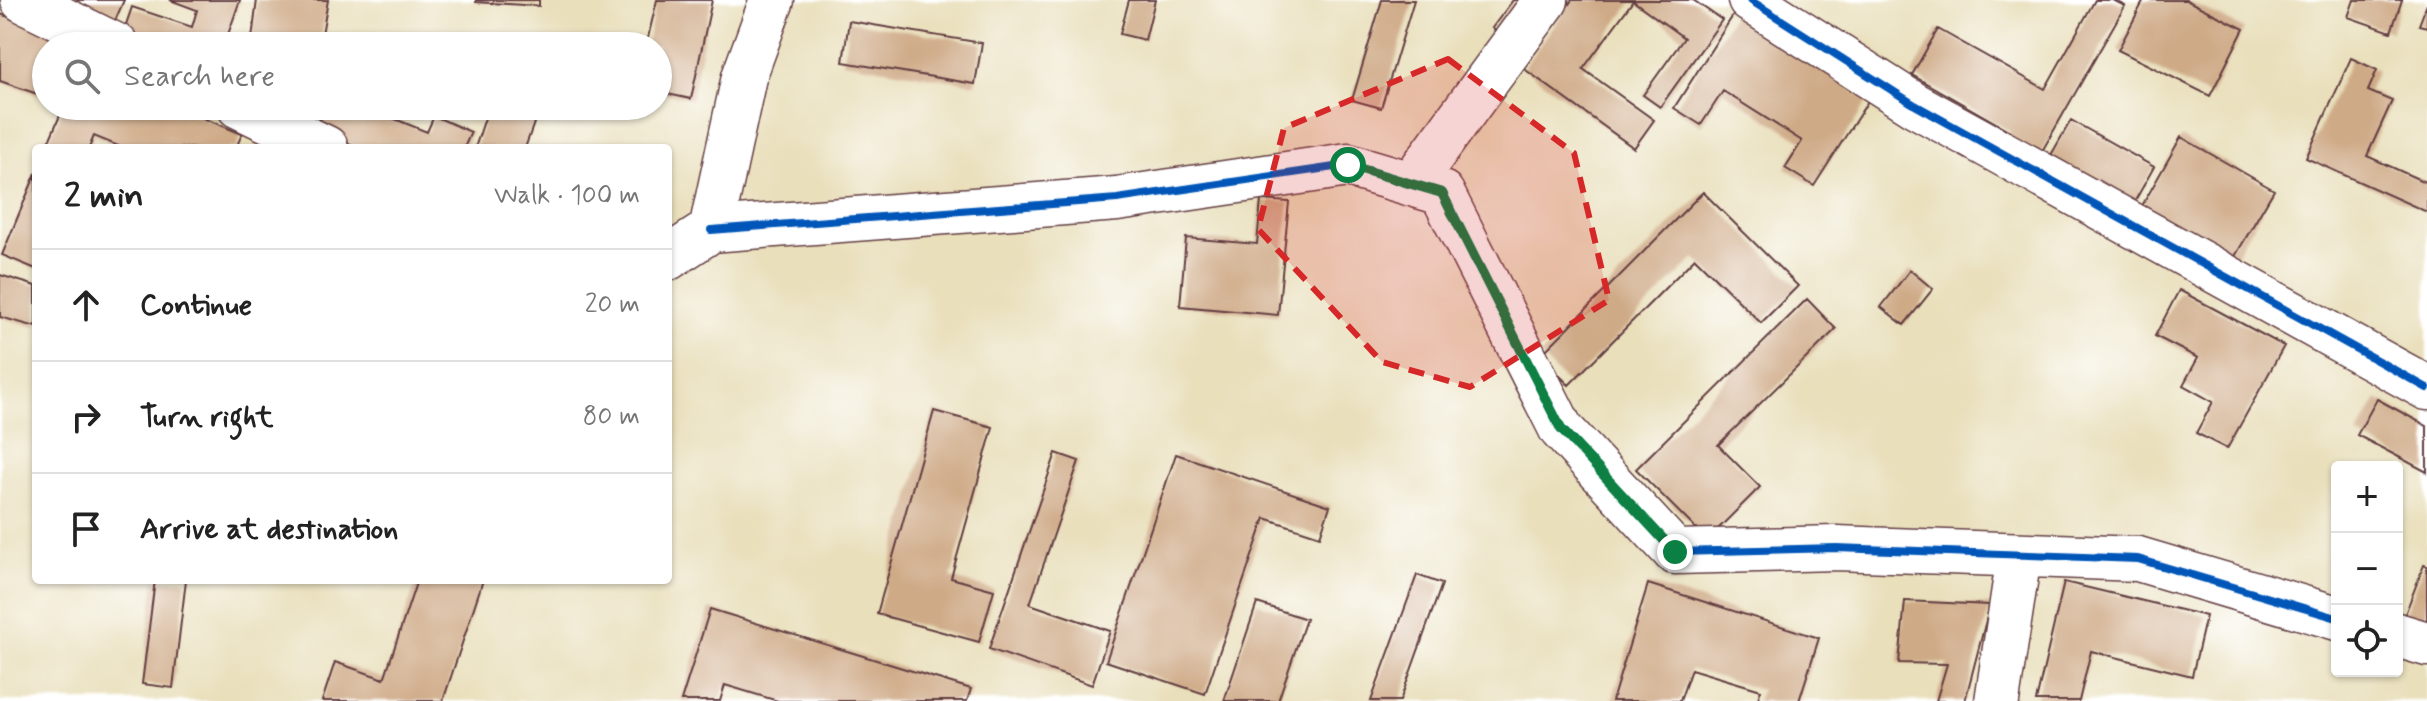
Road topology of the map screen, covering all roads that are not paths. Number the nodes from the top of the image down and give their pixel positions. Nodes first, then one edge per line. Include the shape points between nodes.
1 (23, 0) edge
2 (772, 0) edge
3 (1546, 0) edge
4 (1750, 0) edge
5 (88, 32) edge
6 (268, 120) edge
7 (318, 144) edge
8 (1411, 184) junction
9 (711, 230) junction
10 (672, 255) edge
11 (2427, 388) edge
12 (2019, 556) junction
13 (2331, 616) edge
14 (2403, 637) edge
15 (2427, 644) edge
16 (1997, 701) edge

1 - 5 street
2 - 9 street via 744,77
3 - 8 street
4 - 11 street via 1915,105
6 - 7 street
8 - 9 street via 1348,165 1117,199
8 - 12 street via 1442,193 1561,429 1675,552 1836,548
9 - 10 street
12 - 13 street via 2138,559
12 - 16 street
14 - 15 street

